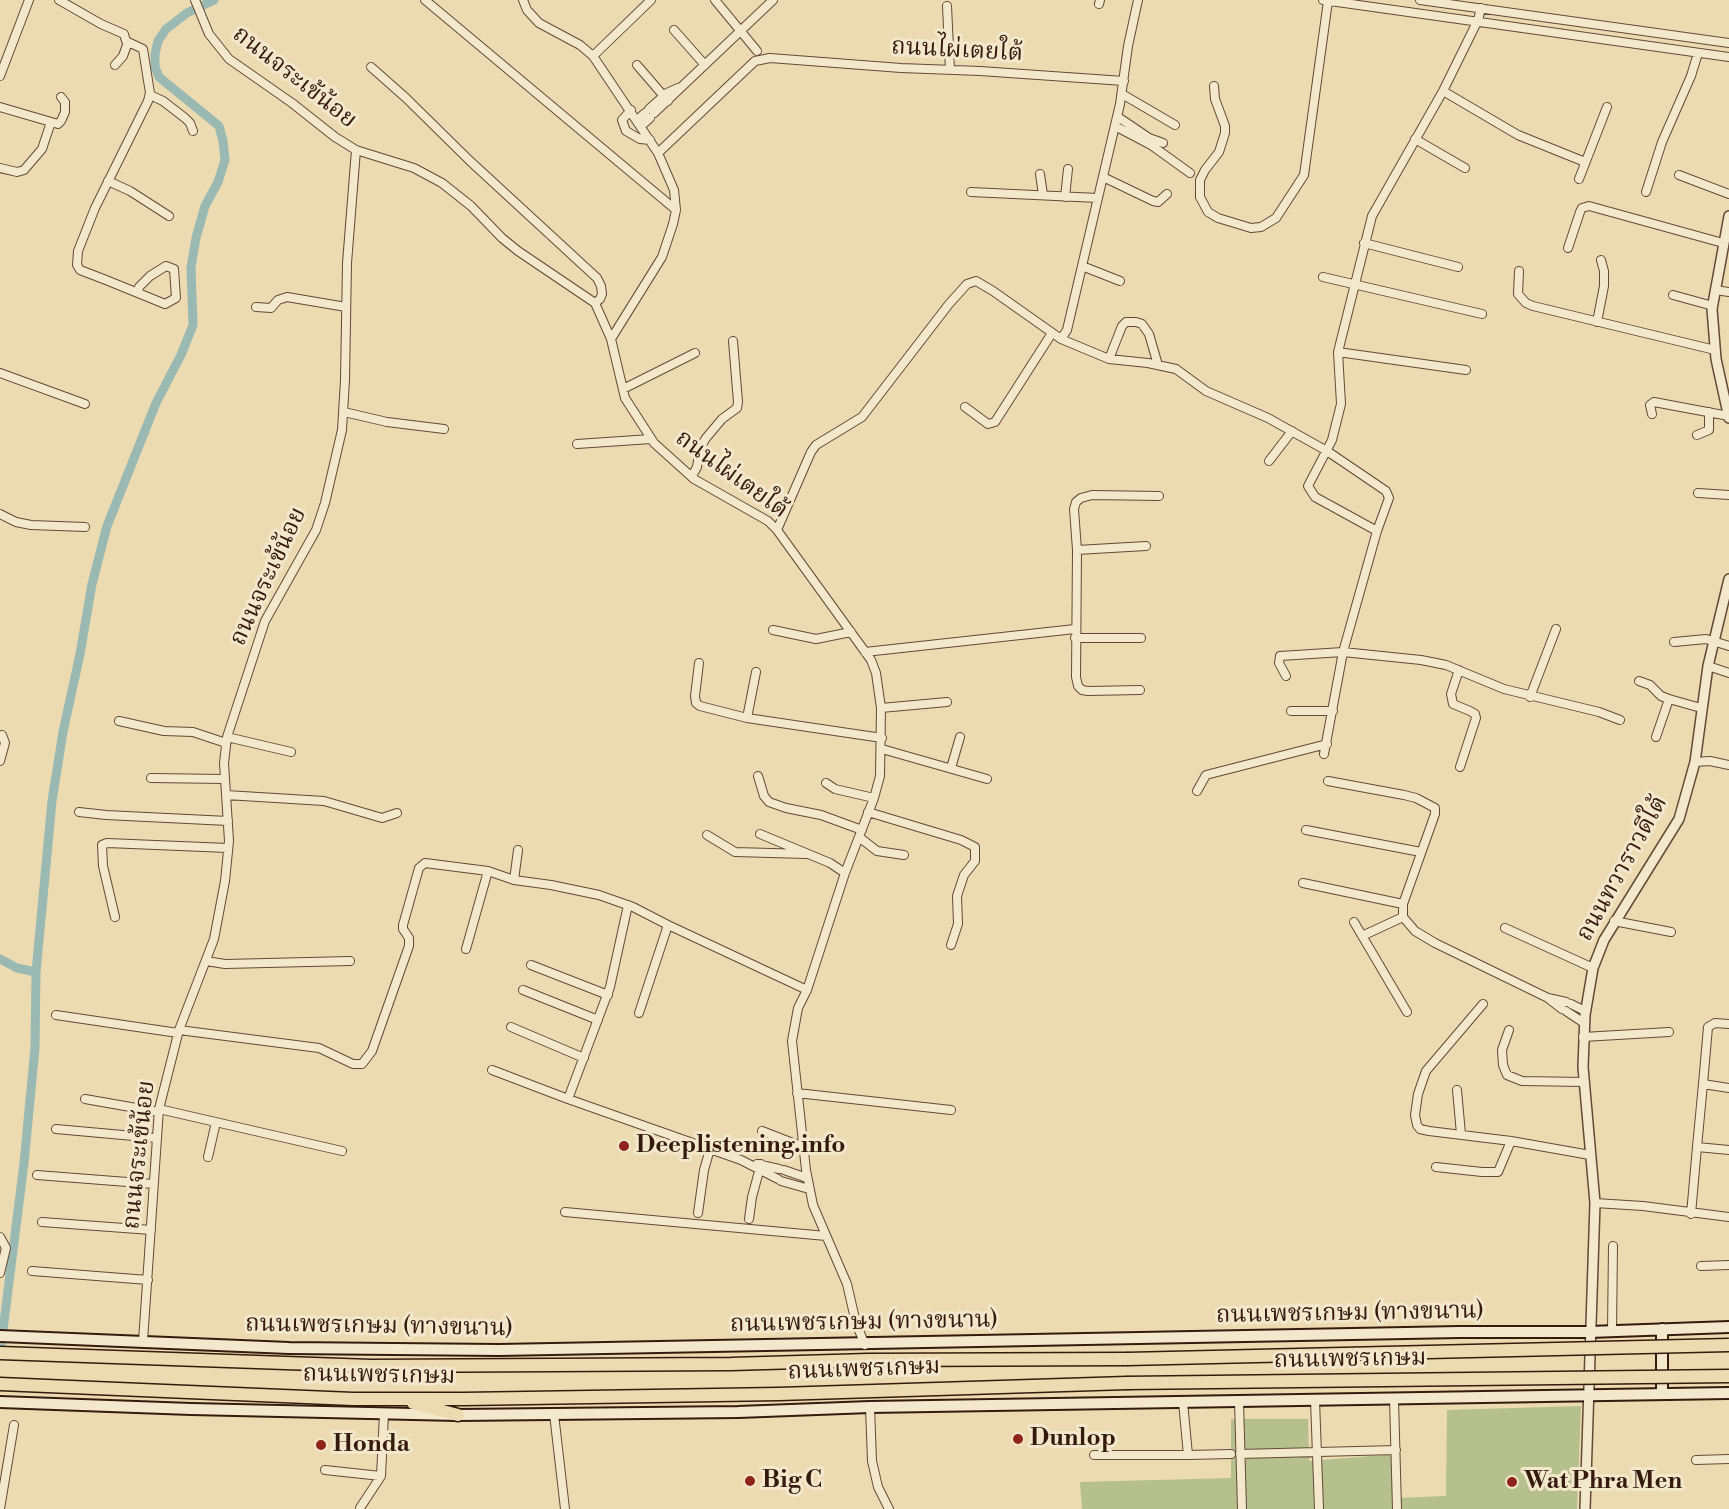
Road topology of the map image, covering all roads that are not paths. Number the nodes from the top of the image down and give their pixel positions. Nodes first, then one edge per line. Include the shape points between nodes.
1 (29, 0) edge
2 (59, 0) edge
3 (195, 0) edge
4 (425, 0) edge
5 (523, 0) edge
6 (651, 0) edge
7 (715, 0) edge
8 (773, 0) edge
9 (1137, 0) edge
10 (1326, 0) edge
11 (1420, 0) edge
12 (1446, 2) edge
13 (947, 6) dead end
14 (1481, 8) junction
15 (1478, 20) junction
16 (674, 30) dead end
17 (741, 30) junction
18 (128, 42) junction
19 (1729, 43) edge
20 (758, 51) dead end
21 (1698, 52) junction
22 (592, 56) junction
23 (1729, 57) edge
24 (115, 65) dead end
25 (637, 65) dead end
26 (705, 65) junction
27 (371, 67) dead end
28 (950, 70) junction
29 (0, 76) edge
30 (1124, 81) junction
31 (1214, 86) dead end
32 (1443, 91) junction
33 (1122, 94) junction
34 (150, 95) junction
35 (61, 97) dead end
36 (666, 98) junction
37 (0, 107) edge
38 (1607, 107) dead end
39 (631, 110) junction
40 (1118, 117) junction
41 (51, 122) junction
42 (639, 123) junction
43 (1174, 125) dead end
44 (1115, 126) junction
45 (193, 131) dead end
46 (1415, 139) junction
47 (650, 140) junction
48 (1163, 143) dead end
49 (356, 150) junction
50 (658, 153) junction
51 (1585, 162) junction
52 (0, 168) edge
53 (1465, 168) dead end
54 (1068, 169) dead end
55 (1190, 173) dead end
56 (1040, 174) dead end
57 (1679, 175) dead end
58 (1103, 177) junction
59 (1579, 180) dead end
60 (108, 182) junction
61 (971, 192) dead end
62 (1646, 192) dead end
63 (1167, 194) dead end
64 (1729, 194) edge
65 (1043, 195) junction
66 (1065, 196) junction
67 (1098, 198) junction
68 (676, 210) junction
69 (169, 216) dead end
70 (1729, 216) edge
71 (1364, 243) junction
72 (1723, 243) junction
73 (1568, 248) dead end
74 (1601, 260) dead end
75 (1082, 266) junction
76 (1458, 267) dead end
77 (1519, 271) dead end
78 (1323, 277) dead end
79 (1120, 281) dead end
80 (1355, 286) junction
81 (1715, 290) junction
82 (1729, 292) edge
83 (138, 293) junction
84 (1673, 295) dead end
85 (595, 303) junction
86 (1713, 306) junction
87 (346, 307) junction
88 (256, 308) dead end
89 (1482, 314) dead end
90 (1597, 322) junction
91 (1052, 333) junction
92 (611, 339) junction
93 (1060, 339) junction
94 (734, 341) dead end
95 (1715, 350) junction
96 (1338, 352) junction
97 (695, 353) dead end
98 (1108, 359) junction
99 (1158, 364) junction
100 (1466, 370) dead end
101 (0, 373) edge
102 (623, 389) junction
103 (85, 404) dead end
104 (965, 407) dead end
105 (344, 412) junction
106 (1709, 412) junction
107 (1652, 414) dead end
108 (1729, 417) edge
109 (444, 429) dead end
110 (1292, 431) junction
111 (1697, 435) dead end
112 (651, 440) junction
113 (577, 444) dead end
114 (1327, 451) junction
115 (1269, 461) dead end
116 (692, 476) junction
117 (1698, 493) dead end
118 (1729, 495) edge
119 (1159, 496) dead end
120 (0, 514) edge
121 (85, 527) dead end
122 (777, 530) junction
123 (1377, 531) junction
124 (1146, 546) dead end
125 (1077, 550) junction
126 (1729, 581) edge
127 (1556, 629) dead end
128 (773, 630) dead end
129 (851, 632) junction
130 (1076, 633) junction
131 (1142, 638) dead end
132 (1714, 641) junction
133 (1674, 642) dead end
134 (1729, 646) edge
135 (865, 652) junction
136 (1343, 652) junction
137 (699, 663) dead end
138 (1708, 666) junction
139 (1459, 670) junction
140 (756, 672) dead end
141 (1729, 673) edge
142 (1286, 676) dead end
143 (1639, 681) dead end
144 (1140, 690) dead end
145 (1530, 697) junction
146 (1669, 699) junction
147 (947, 702) dead end
148 (881, 708) junction
149 (1701, 708) junction
150 (1292, 711) dead end
151 (1333, 711) junction
152 (747, 718) junction
153 (1620, 720) dead end
154 (119, 721) dead end
155 (2, 735) dead end
156 (1656, 736) dead end
157 (960, 737) dead end
158 (882, 738) junction
159 (227, 740) junction
160 (1327, 744) junction
161 (882, 749) junction
162 (291, 752) dead end
163 (1324, 754) dead end
164 (0, 760) edge
165 (1695, 762) junction
166 (1729, 765) edge
167 (1460, 767) dead end
168 (951, 768) junction
169 (758, 776) dead end
170 (150, 778) dead end
171 (225, 779) junction
172 (987, 779) dead end
173 (1328, 781) dead end
174 (826, 783) dead end
175 (1197, 791) dead end
176 (226, 795) junction
177 (874, 798) junction
178 (79, 812) dead end
179 (868, 812) junction
180 (397, 813) dead end
181 (228, 821) junction
182 (1306, 830) dead end
183 (760, 834) dead end
184 (860, 834) junction
185 (707, 835) dead end
186 (228, 848) junction
187 (518, 850) dead end
188 (1421, 852) junction
189 (807, 854) junction
190 (904, 855) dead end
191 (488, 871) junction
192 (844, 873) junction
193 (514, 880) junction
194 (1304, 883) dead end
195 (1402, 904) junction
196 (628, 905) junction
197 (115, 917) dead end
198 (1403, 917) junction
199 (1614, 921) junction
200 (1354, 922) dead end
201 (668, 925) junction
202 (1505, 928) dead end
203 (1671, 932) dead end
204 (1362, 936) junction
205 (951, 945) dead end
206 (466, 949) dead end
207 (206, 961) junction
208 (350, 961) dead end
209 (531, 965) dead end
210 (1593, 968) junction
211 (523, 990) dead end
212 (807, 990) junction
213 (608, 995) junction
214 (1483, 1004) dead end
215 (1566, 1007) junction
216 (1585, 1011) junction
217 (1407, 1012) dead end
218 (639, 1013) dead end
219 (56, 1015) dead end
220 (598, 1020) junction
221 (1584, 1023) junction
222 (1729, 1024) edge
223 (511, 1027) dead end
224 (1509, 1030) dead end
225 (179, 1031) junction
226 (1669, 1032) dead end
227 (1583, 1037) junction
228 (584, 1058) junction
229 (492, 1070) dead end
230 (1584, 1083) junction
231 (1703, 1084) junction
232 (1729, 1088) edge
233 (1456, 1090) dead end
234 (796, 1092) junction
235 (85, 1099) dead end
236 (568, 1099) junction
237 (159, 1110) junction
238 (951, 1110) dead end
239 (216, 1122) junction
240 (56, 1129) dead end
241 (762, 1131) dead end
242 (1461, 1134) junction
243 (156, 1138) junction
244 (1511, 1142) junction
245 (803, 1147) junction
246 (1697, 1147) junction
247 (710, 1149) junction
248 (1729, 1150) edge
249 (342, 1151) dead end
250 (1590, 1155) junction
251 (208, 1157) dead end
252 (758, 1167) junction
253 (1436, 1167) dead end
254 (37, 1175) dead end
255 (807, 1178) junction
256 (153, 1184) junction
257 (809, 1189) junction
258 (1595, 1203) junction
259 (565, 1212) dead end
260 (698, 1213) dead end
261 (1691, 1214) junction
262 (1729, 1217) edge
263 (749, 1219) dead end
264 (42, 1221) dead end
265 (151, 1230) junction
266 (825, 1236) junction
267 (0, 1237) edge
268 (1613, 1246) dead end
269 (1729, 1265) edge
270 (1701, 1266) dead end
271 (32, 1271) dead end
272 (0, 1273) edge
273 (148, 1280) junction
274 (1729, 1327) edge
275 (1662, 1329) junction
276 (1612, 1331) junction
277 (1589, 1332) junction
278 (0, 1336) edge
279 (143, 1341) junction
280 (865, 1345) junction
281 (1729, 1345) edge
282 (0, 1353) edge
283 (1729, 1376) edge
284 (0, 1384) edge
285 (1729, 1393) edge
286 (1662, 1394) junction
287 (1588, 1396) junction
288 (395, 1399) junction
289 (1394, 1399) junction
290 (1315, 1400) junction
291 (1239, 1401) junction
292 (0, 1402) edge
293 (1183, 1402) junction
294 (870, 1407) junction
295 (384, 1414) junction
296 (554, 1414) junction
297 (458, 1415) junction
298 (14, 1425) dead end
299 (1396, 1450) junction
300 (1317, 1452) junction
301 (1231, 1454) dead end
302 (1240, 1454) junction
303 (1094, 1455) dead end
304 (1188, 1455) junction
305 (1729, 1459) edge
306 (1696, 1460) dead end
307 (326, 1470) dead end
308 (381, 1476) junction
309 (360, 1508) edge
310 (0, 1509) edge
311 (565, 1509) edge
312 (889, 1509) edge
313 (1242, 1509) edge
314 (1319, 1509) edge
315 (1397, 1509) edge
316 (1585, 1509) edge

1 - 29 street
2 - 18 street via 124,34
3 - 49 street, ถนนจระเข้น้อย via 209,34 229,59
4 - 68 street
5 - 22 street via 539,23
6 - 22 street
7 - 17 street
8 - 17 street
9 - 30 street
10 - 15 street
10 - 31 street via 1304,175 1276,218 1261,227 1251,228 1218,218 1208,212 1200,197 1200,180 1219,152 1225,133
11 - 12 street
12 - 14 street
13 - 28 street
14 - 15 street
14 - 19 street
15 - 21 street
15 - 32 street
16 - 26 street
17 - 20 street
17 - 26 street
18 - 24 street
18 - 34 street via 143,49
21 - 23 street
21 - 62 street
22 - 39 street
25 - 36 street
26 - 36 street
27 - 85 street via 597,278 602,294
28 - 30 street, ถนนไผ่เตยใต้
28 - 50 street, ถนนไผ่เตยใต้ via 770,58 755,61
30 - 33 street
32 - 46 street
32 - 51 street via 1518,135
33 - 40 street
33 - 43 street
34 - 45 street via 190,123
34 - 60 street
35 - 41 street via 66,108 62,121
36 - 42 street
37 - 41 street
38 - 51 street
39 - 42 street
39 - 47 street via 622,120 626,130
40 - 44 street
40 - 48 street
41 - 52 street via 42,149 24,170
42 - 47 street
44 - 55 street
44 - 58 street
46 - 53 street
46 - 71 street via 1377,205
47 - 50 street
49 - 85 street via 414,168 442,183 518,251
49 - 87 street, ถนนจระเข้น้อย
50 - 68 street via 674,190
51 - 59 street
54 - 66 street
56 - 65 street
57 - 64 street
58 - 63 street via 1153,201 1158,202
58 - 67 street
60 - 69 street
60 - 83 street via 78,251 78,268
61 - 65 street
65 - 66 street
66 - 67 street
67 - 75 street
68 - 92 street via 662,257
70 - 72 street
71 - 76 street
71 - 80 street
72 - 73 street via 1589,206 1580,212
72 - 81 street
74 - 90 street via 1605,279
75 - 79 street
75 - 93 street via 1069,326
77 - 90 street via 1518,294 1526,303
78 - 80 street
80 - 89 street
80 - 96 street
81 - 82 street
81 - 86 street
83 - 83 street via 150,276 166,266 174,269 174,300 165,304
84 - 86 street
85 - 92 street, ถนนไผ่เตยใต้
86 - 95 street
87 - 88 street via 287,297 271,308
87 - 105 street, ถนนจระเข้น้อย
90 - 95 street
91 - 93 street
91 - 104 street via 995,422 988,424
91 - 122 street via 976,281 967,284 862,417 816,445
92 - 102 street, ถนนไผ่เตยใต้
93 - 98 street
94 - 116 street via 737,408 706,438
95 - 108 street
96 - 100 street
96 - 114 street via 1341,404
97 - 102 street
98 - 99 street
98 - 99 street via 1122,326 1136,322 1149,334
99 - 110 street via 1176,369 1206,391
101 - 103 street
102 - 112 street, ถนนไผ่เตยใต้
105 - 109 street
105 - 159 street, ถนนจระเข้น้อย via 316,530 265,621
106 - 107 street via 1654,402 1650,405
106 - 108 street
106 - 111 street via 1709,430
110 - 114 street
110 - 115 street
112 - 113 street
112 - 116 street, ถนนไผ่เตยใต้
114 - 123 street via 1386,491 1389,498
114 - 123 street via 1310,480 1309,490
116 - 122 street, ถนนไผ่เตยใต้
117 - 118 street
119 - 125 street via 1082,498 1074,509
120 - 121 street via 31,525
122 - 129 street, ถนนไผ่เตยใต้
123 - 136 street
124 - 125 street
125 - 130 street
126 - 132 street, ถนนทวาราวดีใต้
127 - 145 street
128 - 129 street via 816,639
129 - 135 street, ถนนไผ่เตยใต้
130 - 131 street
130 - 135 street
130 - 144 street via 1076,677 1082,690
132 - 133 street
132 - 134 street
132 - 138 street, ถนนทวาราวดีใต้
135 - 148 street, ถนนไผ่เตยใต้ via 876,673
136 - 139 street via 1421,660
136 - 142 street via 1280,656
136 - 151 street
137 - 152 street via 696,703
138 - 141 street
138 - 149 street, ถนนทวาราวดีใต้
139 - 145 street
139 - 167 street via 1451,694 1453,704 1476,718
140 - 152 street
143 - 146 street
145 - 153 street
146 - 149 street
146 - 156 street
147 - 148 street
148 - 158 street, ถนนไผ่เตยใต้
149 - 165 street, ถนนทวาราวดีใต้
150 - 151 street
151 - 160 street
152 - 158 street
154 - 159 street
155 - 164 street via 5,743
157 - 168 street
158 - 161 street, ถนนไผ่เตยใต้
159 - 162 street
159 - 171 street, ถนนจระเข้น้อย
160 - 163 street
160 - 175 street via 1206,775
161 - 168 street
161 - 177 street, ถนนไผ่เตยใต้
165 - 166 street
165 - 199 street, ถนนทวาราวดีใต้ via 1678,819
168 - 172 street
169 - 184 street via 769,802 821,815
170 - 171 street
171 - 176 street, ถนนจระเข้น้อย
173 - 188 street via 1416,798 1435,808
174 - 177 street via 835,789
176 - 180 street via 324,801 382,818
176 - 181 street, ถนนจระเข้น้อย
177 - 179 street, ถนนไผ่เตยใต้
178 - 181 street
179 - 184 street, ถนนไผ่เตยใต้
179 - 205 street via 975,847 975,861 964,875 957,896 958,924
181 - 186 street, ถนนจระเข้น้อย
182 - 188 street
183 - 189 street
184 - 190 street via 877,851
184 - 192 street, ถนนไผ่เตยใต้
185 - 189 street via 735,852
186 - 197 street via 102,845
186 - 207 street, ถนนจระเข้น้อย via 219,923
187 - 193 street
188 - 195 street
189 - 192 street
191 - 193 street
191 - 206 street
191 - 225 street via 421,864 403,925 409,946 372,1051 362,1064 353,1064 319,1048
192 - 212 street, ถนนไผ่เตยใต้
193 - 196 street via 573,889
194 - 195 street
195 - 198 street
196 - 201 street
196 - 213 street
198 - 204 street
198 - 215 street via 1415,931 1435,943
199 - 203 street
199 - 210 street, ถนนทวาราวดีใต้
200 - 204 street
201 - 212 street
201 - 218 street
202 - 210 street
204 - 217 street
207 - 208 street
207 - 225 street, ถนนจระเข้น้อย
209 - 213 street
210 - 216 street, ถนนทวาราวดีใต้
211 - 220 street
212 - 234 street, ถนนไผ่เตยใต้ via 798,1008 792,1041
213 - 220 street
214 - 242 street via 1426,1071 1414,1115 1420,1129
215 - 216 street
215 - 221 street
216 - 221 street, ถนนทวาราวดีใต้
219 - 225 street
220 - 228 street
221 - 227 street, ถนนทวาราวดีใต้
222 - 231 street via 1715,1023 1708,1028
223 - 228 street
224 - 230 street via 1503,1050 1507,1075 1522,1081
225 - 237 street, ถนนจระเข้น้อย
226 - 227 street
227 - 230 street, ถนนทวาราวดีใต้
228 - 236 street
229 - 236 street
230 - 250 street, ถนนทวาราวดีใต้
231 - 232 street
231 - 246 street
233 - 242 street
234 - 238 street
234 - 245 street, ถนนไผ่เตยใต้
235 - 237 street
236 - 247 street
237 - 239 street
237 - 243 street, ถนนจระเข้น้อย
239 - 249 street
239 - 251 street
240 - 243 street
241 - 245 street
242 - 244 street
243 - 256 street, ถนนจระเข้น้อย
244 - 250 street
244 - 253 street via 1498,1172
245 - 255 street, ถนนไผ่เตยใต้
246 - 248 street
246 - 261 street
247 - 252 street
247 - 260 street
250 - 258 street, ถนนทวาราวดีใต้
252 - 255 street
252 - 257 street via 779,1180
252 - 263 street
254 - 256 street
255 - 257 street, ถนนไผ่เตยใต้
256 - 265 street, ถนนจระเข้น้อย
257 - 266 street, ถนนไผ่เตยใต้
258 - 261 street
258 - 277 street, ถนนทวาราวดีใต้
259 - 266 street
261 - 262 street
264 - 265 street
265 - 273 street, ถนนจระเข้น้อย
266 - 280 street, ถนนไผ่เตยใต้ via 846,1284
267 - 272 street via 6,1248
268 - 276 street
269 - 270 street
271 - 273 street
273 - 279 street, ถนนจระเข้น้อย
274 - 275 main road, ถนนเพชรเกษม (ทางขนาน)
275 - 276 main road, ถนนเพชรเกษม (ทางขนาน)
275 - 286 main road
276 - 277 main road, ถนนเพชรเกษม (ทางขนาน)
277 - 280 main road, ถนนเพชรเกษม (ทางขนาน)
277 - 287 street, ถนนทวาราวดีใต้
278 - 279 main road, ถนนเพชรเกษม (ทางขนาน)
279 - 280 main road, ถนนเพชรเกษม (ทางขนาน) via 289,1348 479,1350
281 - 282 highway, ถนนเพชรเกษม, bridge via 1127,1359 383,1366
283 - 288 highway, ถนนเพชรเกษม, bridge via 1127,1383 779,1394
284 - 288 highway, ถนนเพชรเกษม
285 - 286 main road
286 - 287 main road
287 - 289 main road
287 - 316 street, ถนนทวาราวดีใต้
288 - 297 highway
289 - 290 main road
289 - 299 street
290 - 291 main road
290 - 300 street
291 - 293 main road
291 - 302 street
292 - 295 main road
293 - 294 main road
293 - 304 street
294 - 296 main road
294 - 312 street via 872,1461 878,1487
295 - 297 main road
295 - 308 street
296 - 297 main road
296 - 311 street
298 - 310 street
299 - 300 street
299 - 315 street
300 - 302 street
300 - 314 street
301 - 304 street
302 - 313 street
303 - 304 street
305 - 306 street
307 - 308 street
308 - 309 street

